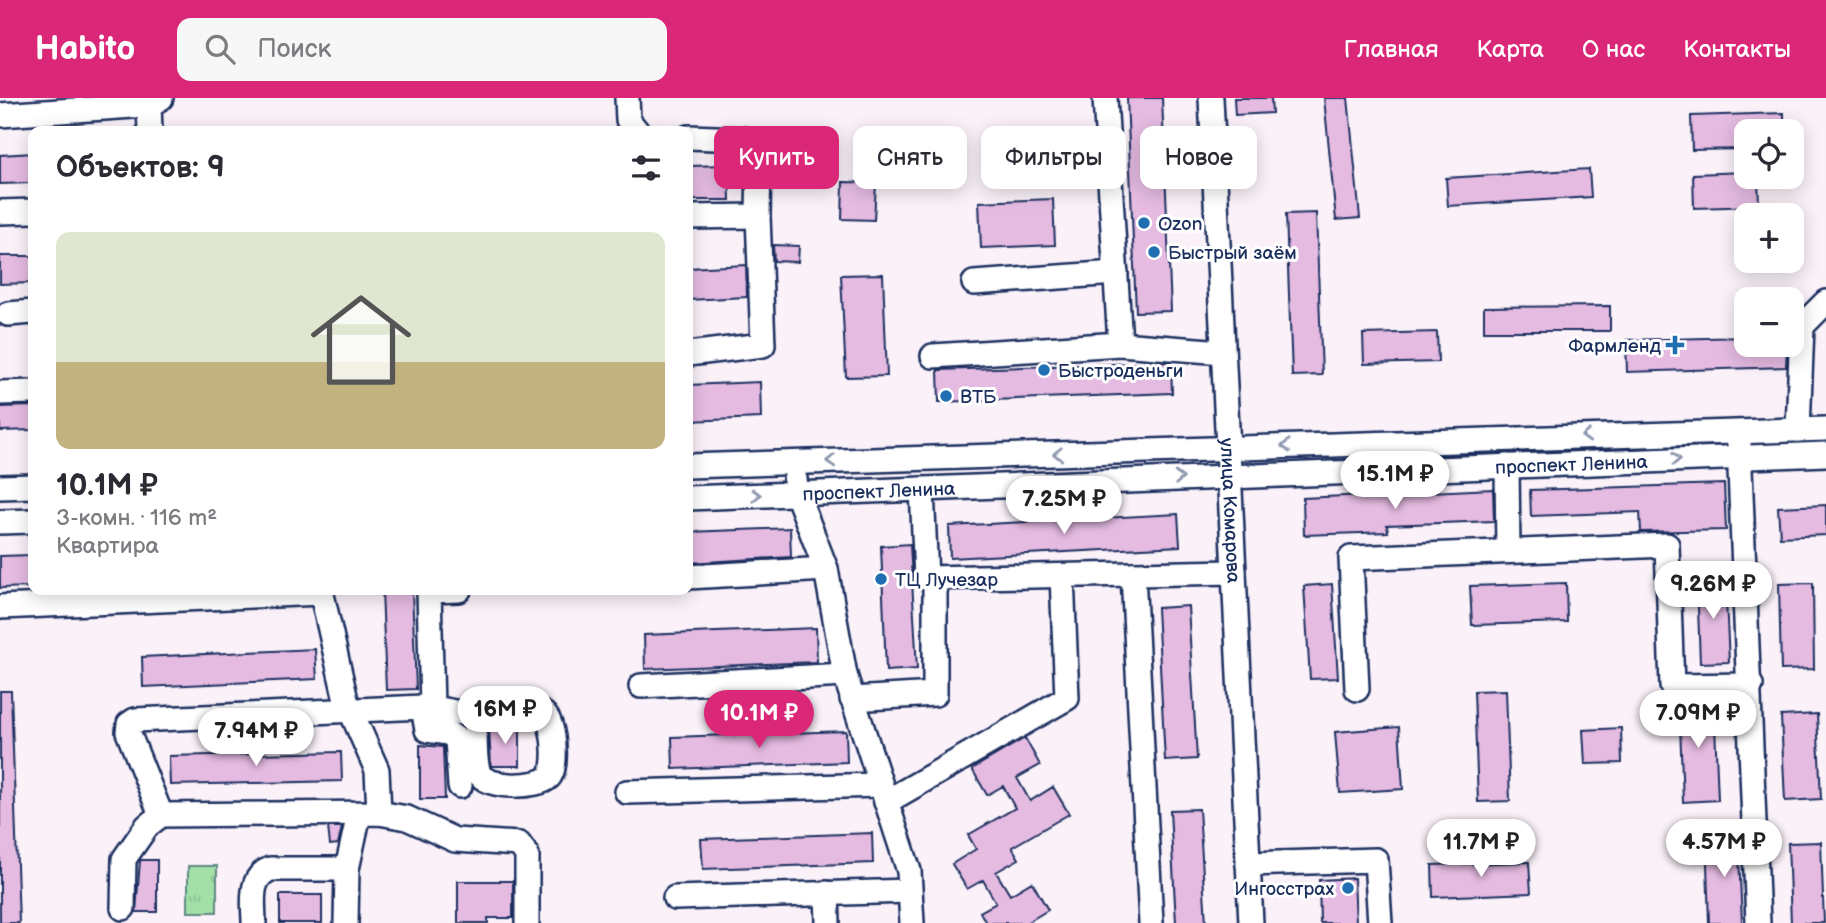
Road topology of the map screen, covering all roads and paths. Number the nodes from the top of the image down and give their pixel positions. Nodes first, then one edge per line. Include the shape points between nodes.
1 (627, 98) edge
2 (1105, 98) edge
3 (1211, 98) edge
4 (155, 102) edge
5 (0, 115) edge
6 (151, 126) edge
7 (633, 126) edge
8 (693, 137) edge
9 (28, 211) edge
10 (0, 212) edge
11 (758, 216) junction
12 (693, 217) edge
13 (1116, 273) junction
14 (974, 283) dead end
15 (1826, 302) edge
16 (28, 312) edge
17 (9, 313) dead end
18 (1804, 324) edge
19 (1826, 325) edge
20 (1804, 326) edge
21 (1120, 344) junction
22 (1223, 352) junction
23 (693, 353) edge
24 (933, 356) dead end
25 (1801, 357) edge
26 (28, 392) edge
27 (0, 393) edge
28 (1826, 429) edge
29 (1798, 430) junction
30 (1739, 432) junction
31 (1228, 448) junction
32 (1826, 454) edge
33 (1740, 457) junction
34 (793, 462) junction
35 (693, 466) edge
36 (1507, 466) junction
37 (1229, 476) junction
38 (28, 486) edge
39 (0, 487) edge
40 (922, 489) junction
41 (797, 494) junction
42 (693, 498) edge
43 (28, 521) edge
44 (0, 522) edge
45 (1508, 551) junction
46 (826, 569) junction
47 (1234, 572) junction
48 (1133, 574) junction
49 (1062, 576) junction
50 (693, 577) edge
51 (935, 578) junction
52 (258, 595) edge
53 (323, 595) edge
54 (429, 595) edge
55 (0, 607) edge
56 (845, 675) junction
57 (1751, 685) junction
58 (641, 686) dead end
59 (1357, 688) dead end
60 (852, 699) junction
61 (428, 707) junction
62 (350, 710) junction
63 (475, 714) dead end
64 (460, 786) dead end
65 (627, 793) dead end
66 (883, 793) junction
67 (369, 814) junction
68 (161, 815) junction
69 (1248, 864) junction
70 (347, 869) junction
71 (910, 891) junction
72 (827, 893) junction
73 (676, 898) dead end
74 (123, 908) dead end
75 (254, 923) edge
76 (346, 923) edge
77 (527, 923) edge
78 (828, 923) edge
79 (912, 923) edge
80 (1151, 923) edge
81 (1251, 923) edge
82 (1380, 923) edge
83 (1758, 923) edge

1 - 7 street via 628,120
2 - 13 street
3 - 22 street, улица Комарова
4 - 5 street
4 - 6 street
8 - 11 street via 743,139 759,157
9 - 10 street
11 - 12 street
11 - 23 street via 763,345
13 - 14 street
13 - 21 street
15 - 18 street
16 - 17 street
19 - 20 street
21 - 22 street
21 - 24 street
22 - 31 street, улица Комарова
25 - 29 street
26 - 27 street
28 - 29 street, проспект Ленина
29 - 30 street, проспект Ленина
30 -> 31 street, проспект Ленина
30 - 33 street
31 -> 34 street, проспект Ленина
31 - 37 street, улица Комарова
32 - 33 street, проспект Ленина
36 -> 33 street, проспект Ленина
33 - 57 street
34 - 35 street, проспект Ленина
34 - 41 street
36 - 37 street, проспект Ленина
36 - 45 street
40 -> 37 street, проспект Ленина
37 - 47 street, улица Комарова
38 - 39 street
40 - 41 street, проспект Ленина
40 - 51 street via 926,578
42 -> 41 street, проспект Ленина
41 - 46 street
43 - 44 street
45 - 57 street via 1667,545 1672,686
45 - 59 street via 1351,558
46 - 50 street
46 - 56 street
47 - 48 street
47 - 69 street, улица Комарова
48 - 49 street
48 - 80 street
49 - 51 street
49 - 66 street via 1067,698
51 - 60 street via 935,694
52 - 55 street
53 - 62 street
54 - 61 street
56 - 58 street
56 - 60 street
57 - 83 street
60 - 66 street
61 - 62 street
61 - 63 street
61 - 64 street via 428,730 457,739
62 - 67 street via 377,770
62 - 68 street via 131,721 128,732
65 - 66 street
66 - 71 street via 909,871
67 - 68 street
67 - 70 street
67 - 77 street via 407,818 455,840 519,844 527,855
68 - 74 street via 147,826 124,859
69 - 81 street, улица Комарова
69 - 82 street via 1376,860
70 - 75 street via 264,871 254,884
70 - 76 street
71 - 72 street
71 - 79 street
72 - 73 street
72 - 78 street

